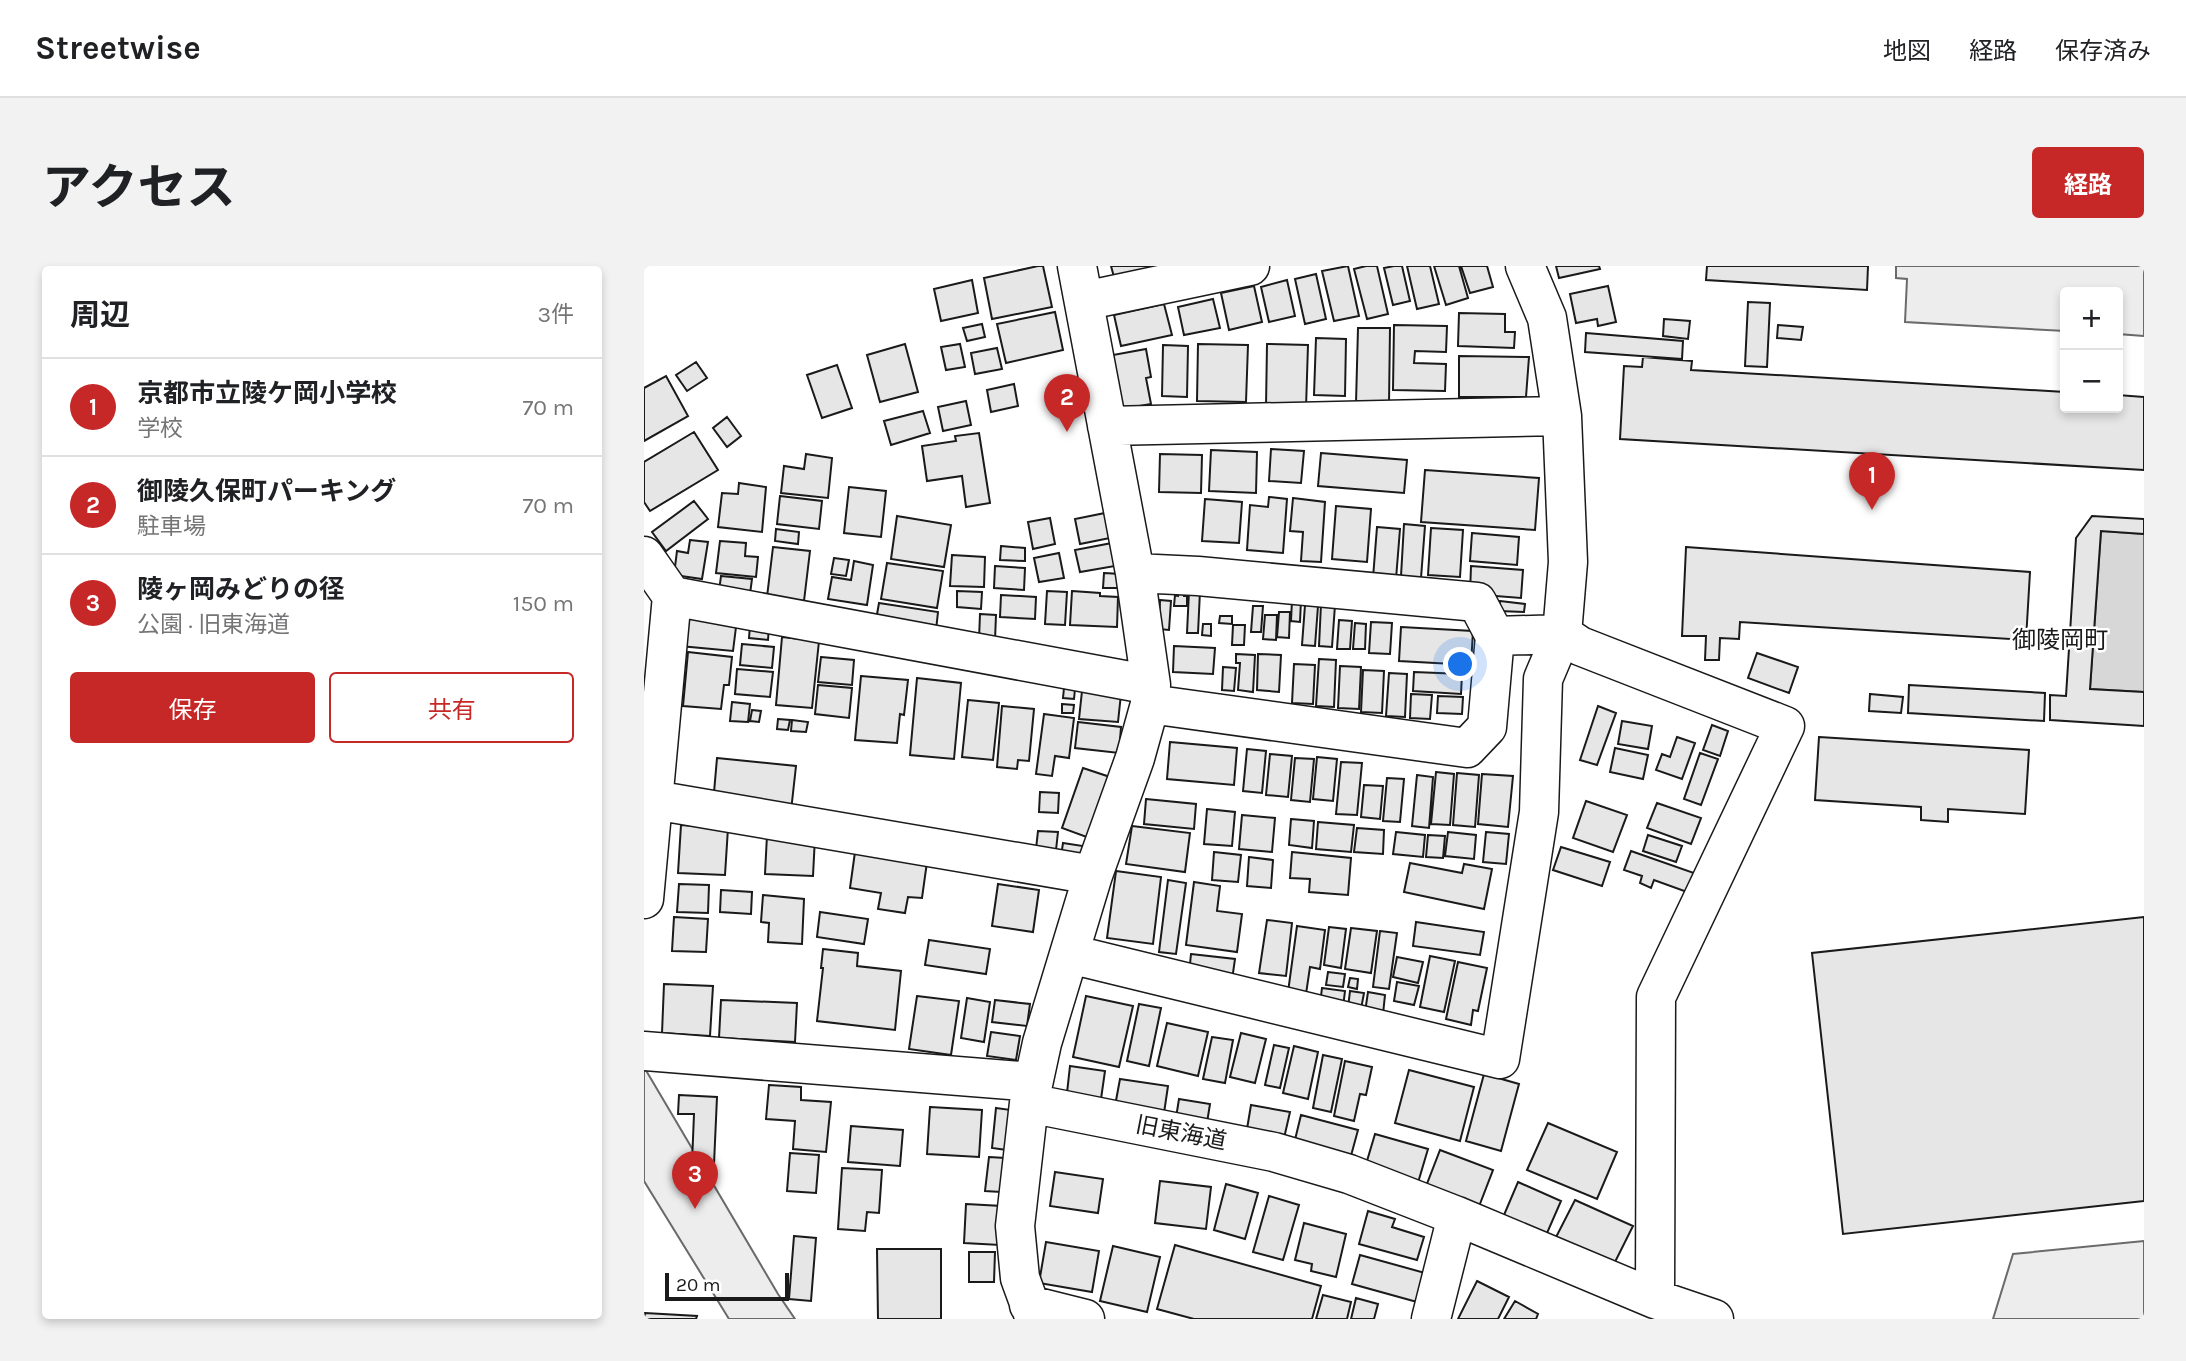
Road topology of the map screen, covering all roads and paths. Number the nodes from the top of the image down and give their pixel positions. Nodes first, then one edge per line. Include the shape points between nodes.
1 (1250, 266) edge
2 (1525, 266) edge
3 (1080, 283) edge
4 (1562, 416) junction
5 (1107, 426) junction
6 (644, 556) edge
7 (1135, 573) junction
8 (672, 596) junction
9 (1562, 634) junction
10 (1495, 636) junction
11 (1150, 694) junction
12 (654, 800) junction
13 (1093, 875) junction
14 (644, 899) edge
15 (1070, 954) junction
16 (644, 1051) edge
17 (1031, 1092) junction
18 (1457, 1216) junction
19 (1655, 1299) junction
20 (1032, 1312) edge
21 (1085, 1319) edge
22 (1432, 1319) edge
23 (1714, 1319) edge

1 - 3 street
2 - 4 street via 1547,318
3 - 5 street
4 - 5 street
4 - 9 street via 1567,562
5 - 7 street
6 - 8 street
7 - 10 street via 1477,602
7 - 11 street
8 - 11 street
8 - 12 street
9 - 10 street
9 - 15 street via 1543,679 1539,812 1500,1059
9 - 19 street via 1580,646 1785,726 1656,997
10 - 11 street via 1487,727 1467,748
11 - 13 street via 1135,758
12 - 13 street
12 - 14 street
13 - 15 street
15 - 17 street
16 - 17 street, 旧東海道
17 - 18 street, 旧東海道 via 1274,1152 1349,1174
17 - 20 street via 1015,1226 1020,1278
18 - 19 street, 旧東海道
18 - 22 street
19 - 23 street, 旧東海道
20 - 21 street

